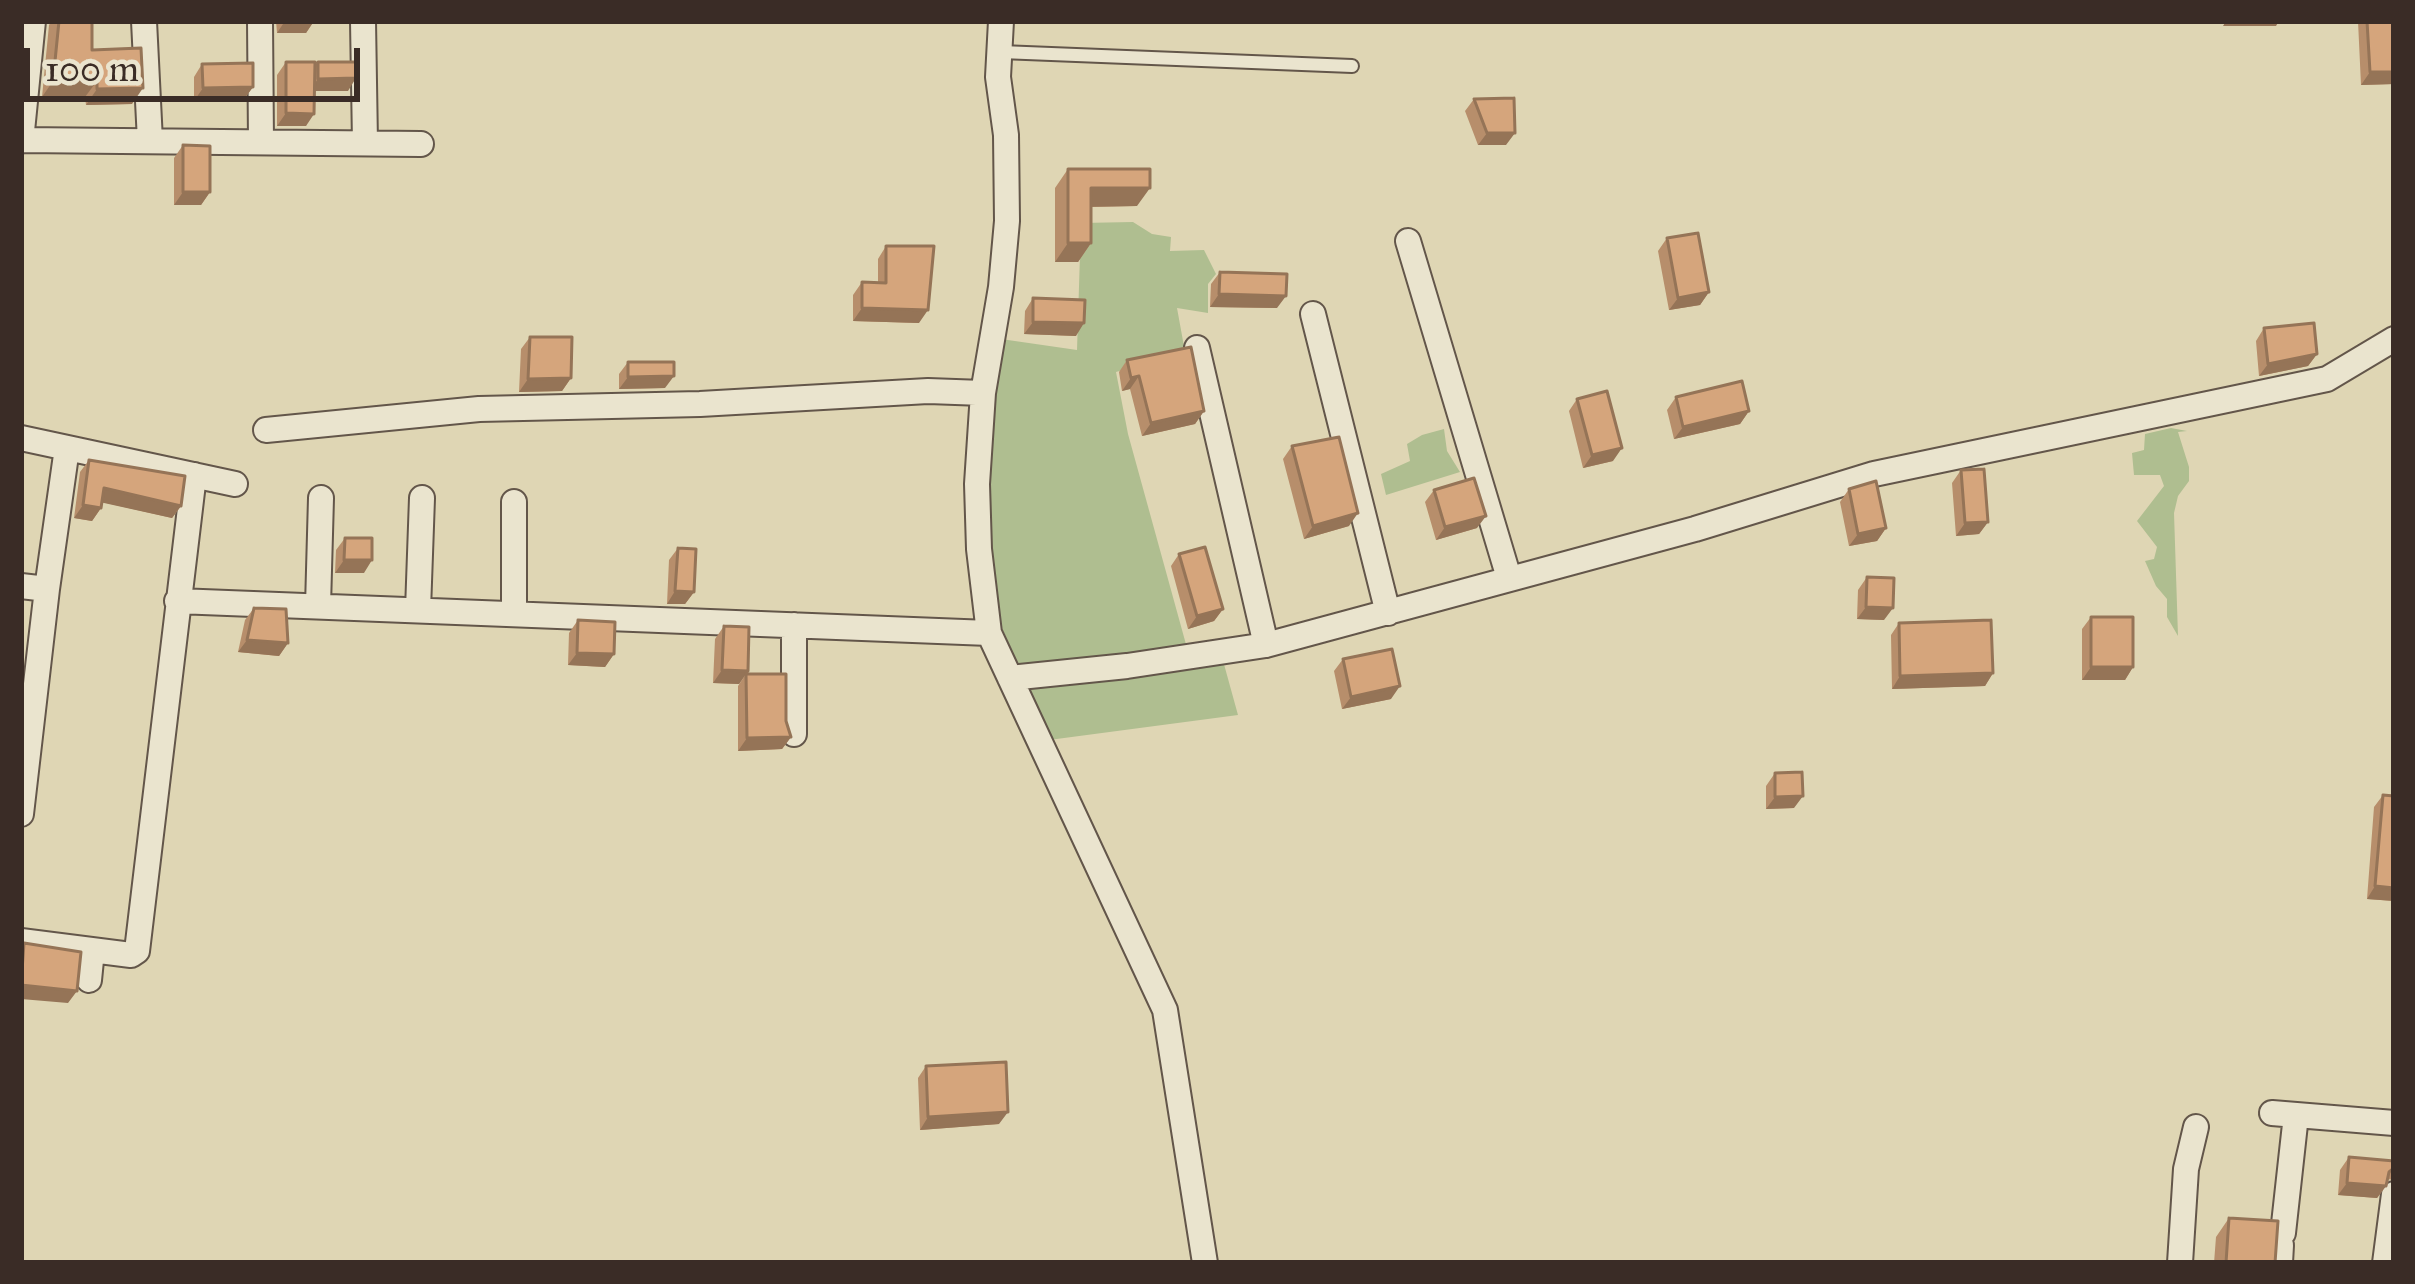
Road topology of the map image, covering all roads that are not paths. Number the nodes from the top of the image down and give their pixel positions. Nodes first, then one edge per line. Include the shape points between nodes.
1 (33, 21) edge
2 (144, 21) edge
3 (260, 21) edge
4 (363, 21) edge
5 (1001, 21) edge
6 (999, 52) junction
7 (1352, 66) dead end
8 (22, 140) edge
9 (150, 141) junction
10 (261, 142) junction
11 (365, 143) junction
12 (421, 144) dead end
13 (1408, 241) dead end
14 (1313, 314) dead end
15 (2394, 339) edge
16 (1197, 348) edge
17 (983, 393) junction
18 (266, 430) dead end
19 (21, 438) edge
20 (68, 448) junction
21 (194, 476) junction
22 (235, 484) dead end
23 (320, 498) dead end
24 (422, 498) dead end
25 (514, 502) dead end
26 (1509, 578) junction
27 (21, 586) edge
28 (47, 590) junction
29 (177, 601) junction
30 (318, 606) junction
31 (418, 610) junction
32 (1388, 613) junction
33 (514, 614) junction
34 (794, 626) junction
35 (989, 633) junction
36 (1266, 645) junction
37 (1010, 678) junction
38 (27, 719) edge
39 (794, 734) edge
40 (21, 814) edge
41 (21, 940) edge
42 (92, 950) junction
43 (89, 980) dead end
44 (2394, 1123) edge
45 (2196, 1126) dead end
46 (2394, 1194) edge
47 (2281, 1247) edge
48 (1205, 1263) edge
49 (2180, 1263) edge
50 (2385, 1263) edge

1 - 8 street
2 - 9 street
3 - 10 street
4 - 11 street
5 - 6 street
6 - 7 lane
6 - 17 street via 1007,220
8 - 9 street
9 - 10 street
10 - 11 street
11 - 12 street
13 - 26 street
14 - 32 street
15 - 26 street via 2327,379 1874,474
16 - 36 street
17 - 18 street via 479,409
17 - 35 street via 977,484
19 - 20 street
20 - 21 street
20 - 28 street
21 - 22 street
21 - 29 street
23 - 30 street
24 - 31 street
25 - 33 street
26 - 32 street
27 - 28 street
28 - 38 street
29 - 30 street
29 - 42 street via 137,950
30 - 31 street
31 - 33 street
32 - 36 street
33 - 34 street
34 - 35 street
34 - 39 street
35 - 37 street
36 - 37 street
37 - 48 street via 1165,1010
38 - 40 street
41 - 42 street
42 - 43 street
44 - 47 street via 2284,1114
45 - 49 street
46 - 50 street

